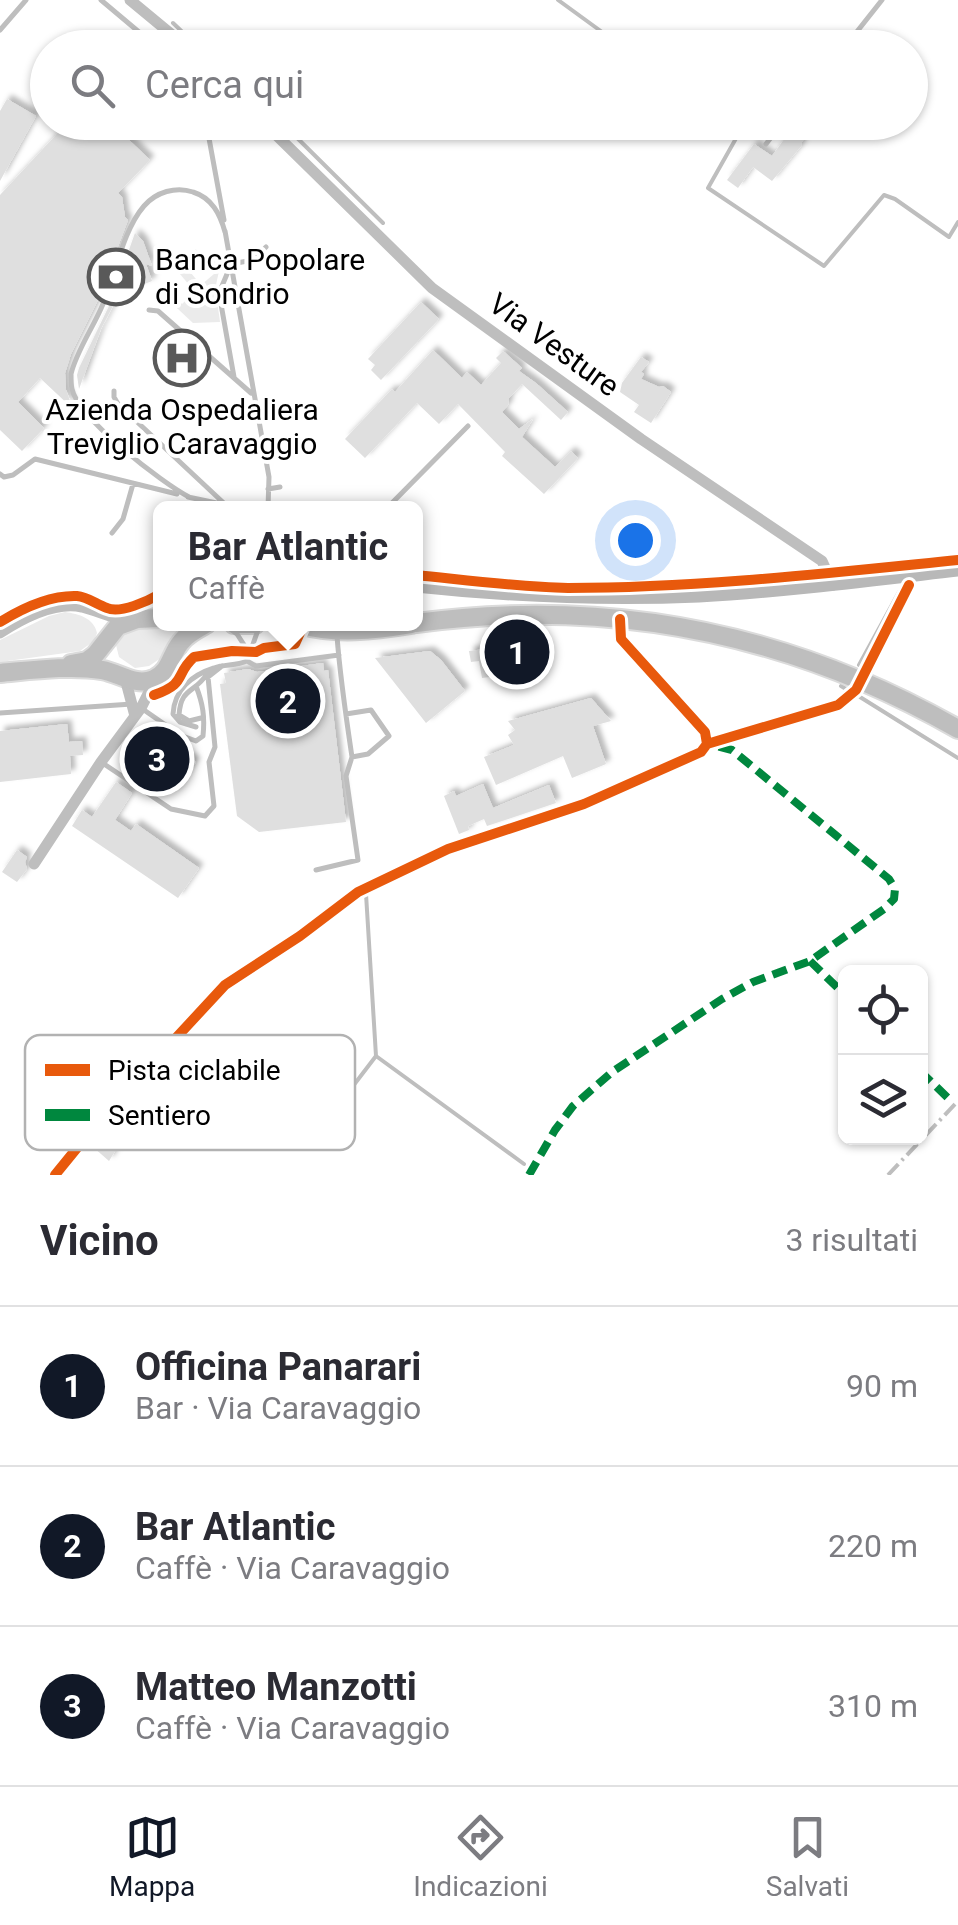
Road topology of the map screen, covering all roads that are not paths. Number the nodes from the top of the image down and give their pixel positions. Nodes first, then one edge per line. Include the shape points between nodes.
1 (26, 0) edge
2 (101, 0) edge
3 (130, 0) edge
4 (882, 0) edge
5 (0, 30) edge
6 (137, 30) edge
7 (166, 30) edge
8 (858, 30) edge
9 (210, 140) edge
10 (281, 140) edge
11 (769, 140) edge
12 (766, 144) dead end
13 (225, 232) junction
14 (266, 247) dead end
15 (231, 264) junction
16 (149, 310) dead end
17 (234, 378) junction
18 (114, 390) dead end
19 (254, 395) junction
20 (468, 426) dead end
21 (145, 469) junction
22 (0, 474) edge
23 (134, 484) junction
24 (280, 486) dead end
25 (268, 489) junction
26 (188, 497) junction
27 (204, 501) edge
28 (222, 501) edge
29 (268, 501) edge
30 (394, 501) edge
31 (112, 533) dead end
32 (958, 570) edge
33 (833, 585) junction
34 (423, 586) edge
35 (86, 608) junction
36 (620, 618) junction
37 (153, 619) edge
38 (129, 621) junction
39 (423, 622) edge
40 (195, 631) edge
41 (233, 631) edge
42 (256, 631) edge
43 (331, 631) edge
44 (0, 633) edge
45 (107, 640) junction
46 (249, 652) junction
47 (339, 655) junction
48 (247, 661) junction
49 (222, 666) junction
50 (46, 669) junction
51 (211, 669) junction
52 (0, 673) edge
53 (122, 676) junction
54 (158, 677) junction
55 (196, 686) junction
56 (138, 708) junction
57 (0, 713) edge
58 (346, 714) junction
59 (201, 718) dead end
60 (196, 727) dead end
61 (958, 729) edge
62 (352, 756) junction
63 (101, 762) junction
64 (34, 864) dead end
65 (316, 870) dead end
66 (179, 1035) edge
67 (75, 1150) edge
68 (54, 1175) edge

1 - 5 lane
2 - 6 lane
3 - 7 street
4 - 8 lane
9 - 13 lane
10 - 33 street, Via Vesture via 432,288 822,562
11 - 12 lane
13 - 15 lane
13 - 21 lane via 216,208 196,193 173,190 148,201 72,372 79,405
14 - 15 lane via 253,260
15 - 17 lane via 219,293
15 - 19 lane
16 - 17 lane
17 - 19 lane
18 - 28 lane via 116,402
19 - 25 lane
20 - 30 lane
21 - 23 lane
21 - 26 lane
22 - 23 lane via 12,475 35,460
23 - 26 lane
23 - 31 lane
24 - 25 lane
25 - 29 lane
26 - 27 lane
32 - 33 street
33 - 34 street via 652,596
35 - 38 street
35 - 44 street via 51,608
35 - 45 street
36 - 39 main road via 518,614
36 - 61 main road via 782,650 884,689
36 - 66 street via 621,639 705,732 708,744 701,752 584,804 448,848 358,892 226,985
37 - 38 main road
38 - 45 main road
40 - 54 main road via 178,644
41 - 46 lane
42 - 46 lane
43 - 47 lane
45 - 50 main road via 87,660
45 - 53 main road via 108,660
46 - 48 lane
47 - 48 lane via 256,666
47 - 58 lane
48 - 49 lane
49 - 51 lane
49 - 63 lane via 208,677 214,806 204,816 171,809
50 - 52 main road
50 - 53 main road
51 - 55 lane
51 - 60 lane via 175,698 176,718
53 - 54 main road via 148,682
53 - 56 street
54 - 56 street
55 - 56 lane via 204,721 196,741
55 - 59 lane via 180,701 179,715
56 - 57 lane
56 - 63 street
58 - 62 lane
58 - 62 lane via 370,710 389,736 368,754
62 - 65 lane via 346,776 358,860
63 - 64 street
67 - 68 street

